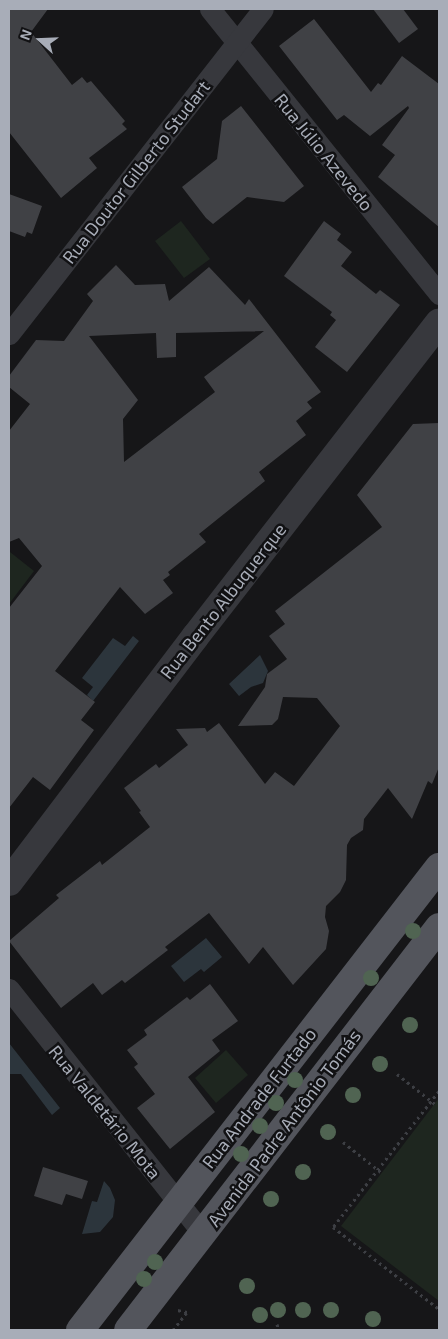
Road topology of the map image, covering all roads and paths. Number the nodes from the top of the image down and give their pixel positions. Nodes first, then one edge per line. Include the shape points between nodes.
1 (210, 9) edge
2 (263, 9) edge
3 (236, 44) junction
4 (439, 294) edge
5 (439, 322) edge
6 (9, 334) edge
7 (439, 867) edge
8 (9, 882) edge
9 (439, 927) edge
10 (9, 989) edge
11 (397, 1074) dead end
12 (439, 1090) edge
13 (433, 1103) junction
14 (343, 1142) dead end
15 (377, 1169) junction
16 (382, 1173) dead end
17 (178, 1202) junction
18 (203, 1234) junction
19 (439, 1309) edge
20 (277, 1324) dead end
21 (80, 1330) edge
22 (128, 1330) edge
23 (279, 1330) edge

1 - 3 street, Rua Júlio Azevedo
2 - 3 street, Rua Doutor Gilberto Studart
3 - 4 street, Rua Júlio Azevedo
3 - 6 street, Rua Doutor Gilberto Studart
5 - 8 street, Rua Bento Albuquerque
7 - 17 main road, Rua Andrade Furtado
9 - 18 main road, Avenida Padre Antônio Tomás
10 - 17 street, Rua Valdetário Mota
11 - 13 path
12 - 13 path
13 - 15 path
14 - 15 path
15 - 16 path
15 - 19 path via 333,1227
17 - 18 street, Rua Valdetário Mota
17 - 21 main road, Rua Andrade Furtado
18 - 22 main road, Avenida Padre Antônio Tomás
20 - 23 path

